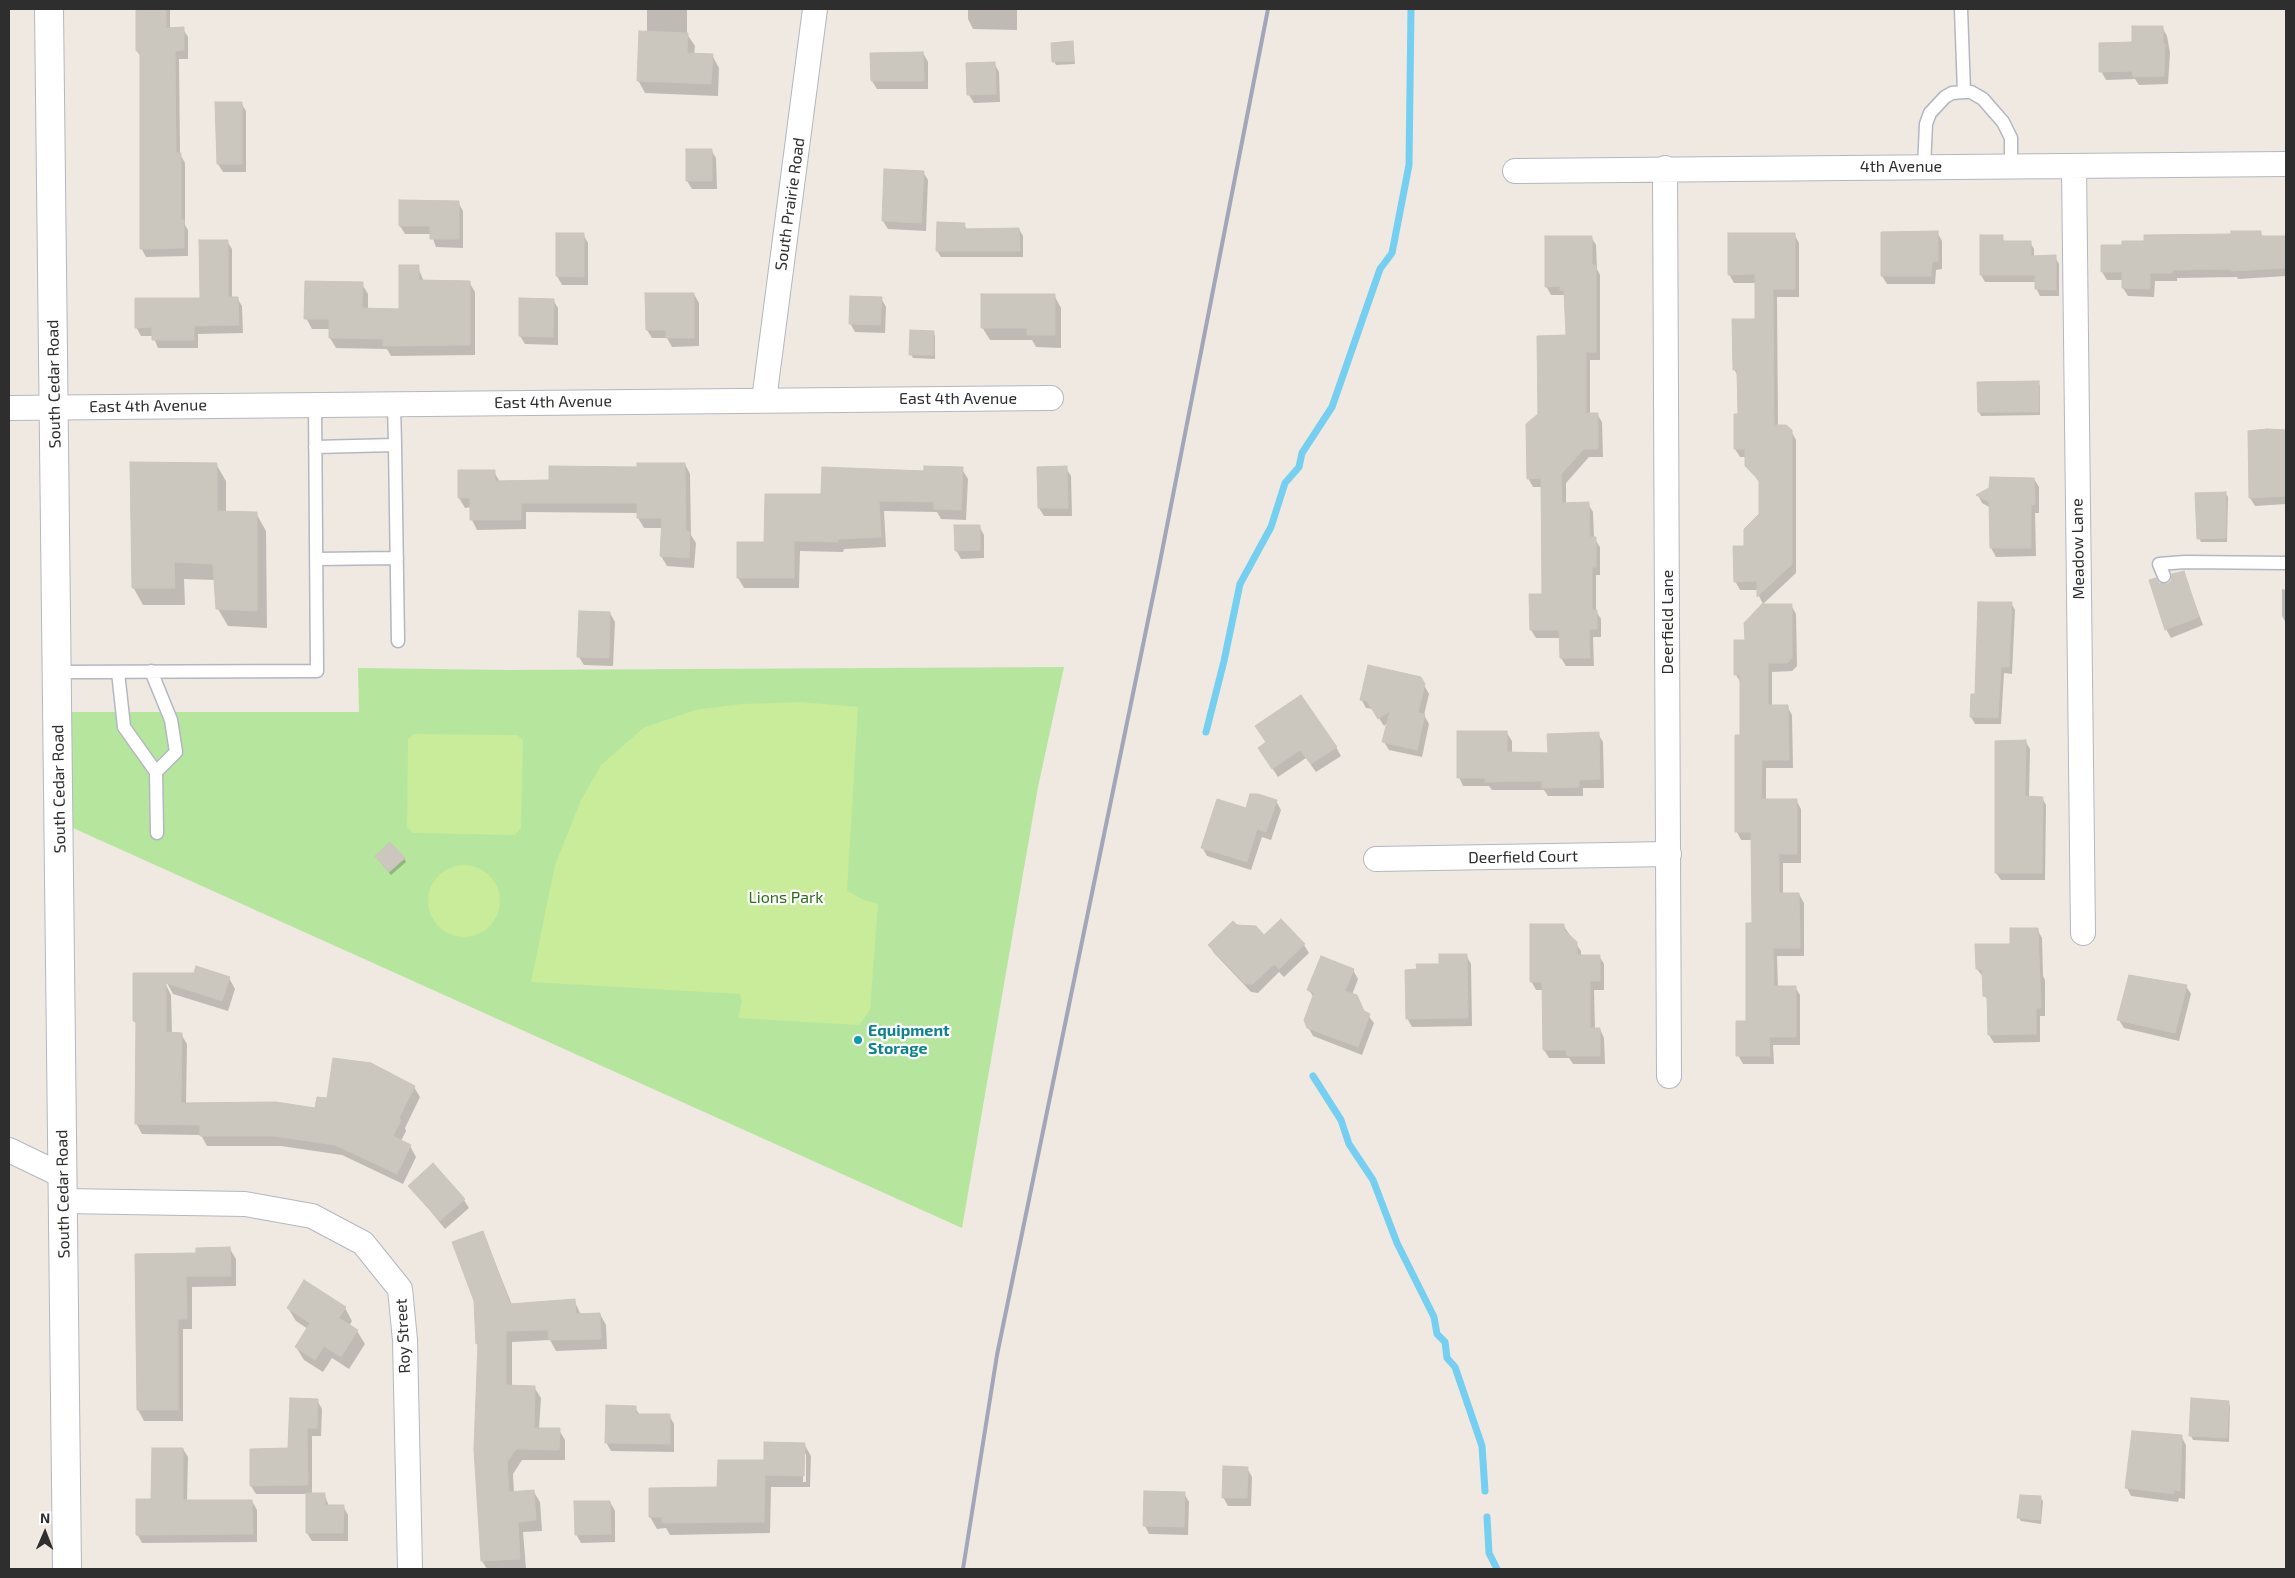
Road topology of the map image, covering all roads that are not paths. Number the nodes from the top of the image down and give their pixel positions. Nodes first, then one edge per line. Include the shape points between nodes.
1 (49, 9) edge
2 (816, 9) edge
3 (1961, 9) edge
4 (1964, 92) junction
5 (2286, 164) edge
6 (2011, 166) junction
7 (2074, 166) junction
8 (1924, 167) junction
9 (1665, 168) junction
10 (1516, 171) dead end
11 (1052, 398) dead end
12 (764, 400) junction
13 (315, 404) junction
14 (394, 404) junction
15 (54, 407) junction
16 (9, 408) edge
17 (396, 445) junction
18 (315, 447) junction
19 (397, 558) junction
20 (316, 559) junction
21 (2286, 563) edge
22 (2164, 576) dead end
23 (398, 641) dead end
24 (151, 671) junction
25 (58, 672) junction
26 (118, 672) junction
27 (156, 772) junction
28 (157, 833) dead end
29 (1669, 854) junction
30 (1376, 859) dead end
31 (2083, 933) dead end
32 (1669, 1076) dead end
33 (9, 1150) edge
34 (62, 1188) junction
35 (68, 1569) edge
36 (410, 1569) edge

1 - 15 main road, South Cedar Road
2 - 12 street, South Prairie Road
3 - 4 lane
4 - 6 lane via 1983,99 2003,122 2011,138
4 - 8 lane via 1945,97 1930,113 1926,124
5 - 7 street, 4th Avenue
6 - 7 street, 4th Avenue
6 - 8 street, 4th Avenue
7 - 31 street, Meadow Lane
8 - 9 street, 4th Avenue
9 - 10 street, 4th Avenue
9 - 29 street, Deerfield Lane
11 - 12 street, East 4th Avenue
12 - 14 street, East 4th Avenue
13 - 14 street, East 4th Avenue
13 - 15 street, East 4th Avenue
13 - 18 lane
14 - 17 lane
15 - 16 street, East 4th Avenue
15 - 25 main road, South Cedar Road
17 - 18 lane
17 - 19 lane
18 - 20 lane
19 - 20 lane
19 - 23 lane
20 - 24 lane via 317,671
21 - 22 lane via 2159,564
24 - 26 lane
24 - 27 lane via 171,720 176,752
25 - 26 lane
25 - 34 main road, South Cedar Road
26 - 27 lane via 124,727
27 - 28 lane
29 - 30 street, Deerfield Court
29 - 32 street, Deerfield Lane
33 - 34 street
34 - 35 main road, South Cedar Road
34 - 36 street, Roy Street via 245,1204 312,1216 363,1242 400,1289 405,1340

